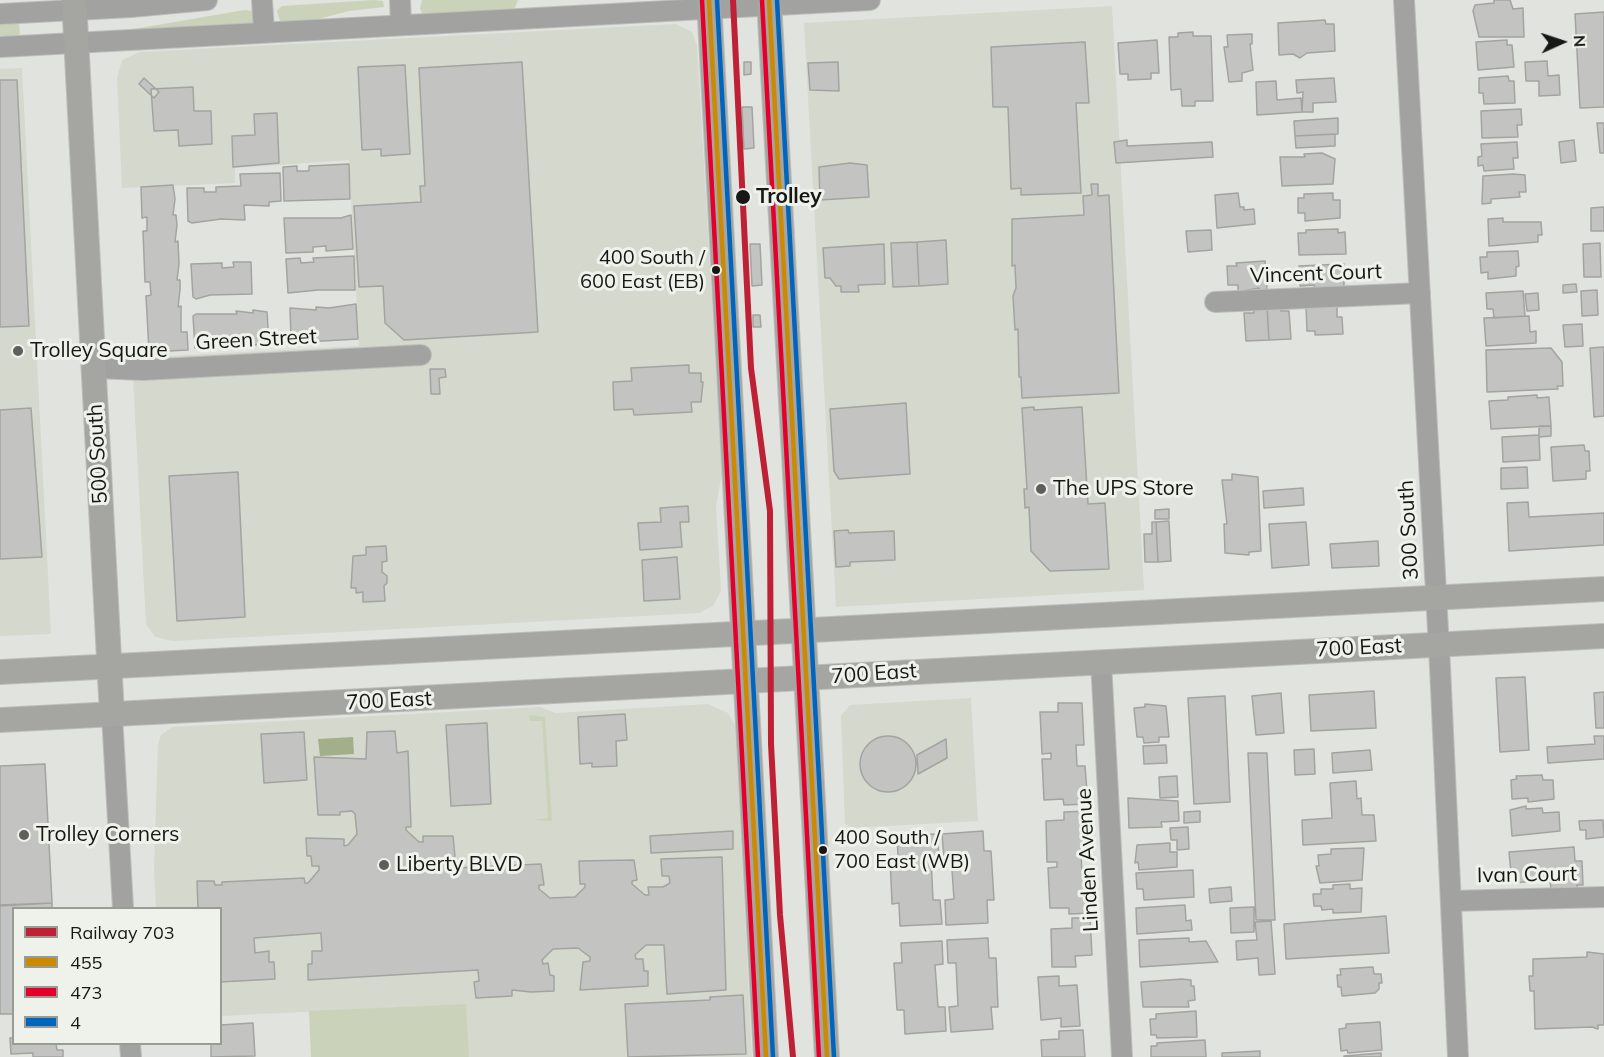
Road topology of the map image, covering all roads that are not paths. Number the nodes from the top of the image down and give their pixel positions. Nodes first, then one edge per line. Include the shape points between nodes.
1 (207, 0) edge
2 (262, 0) edge
3 (400, 0) edge
4 (870, 0) edge
5 (1404, 0) edge
6 (769, 3) edge
7 (709, 4) edge
8 (75, 5) edge
9 (548, 9) edge
10 (0, 14) edge
11 (401, 25) junction
12 (264, 32) junction
13 (76, 43) junction
14 (0, 47) edge
15 (1420, 293) junction
16 (1215, 302) dead end
17 (421, 355) dead end
18 (94, 368) junction
19 (1604, 590) edge
20 (1436, 598) junction
21 (804, 630) junction
22 (744, 633) junction
23 (1604, 636) edge
24 (1439, 644) junction
25 (1101, 661) junction
26 (110, 667) junction
27 (0, 672) edge
28 (805, 679) junction
29 (747, 682) junction
30 (112, 715) junction
31 (0, 720) edge
32 (1604, 897) edge
33 (1451, 902) junction
34 (123, 907) edge
35 (766, 1057) edge
36 (826, 1057) edge
37 (1122, 1057) edge
38 (1458, 1057) edge

1 - 8 street
2 - 12 street
3 - 11 street
4 - 6 street
5 - 15 street, 300 South
6 - 7 street
6 - 21 main road
7 - 9 street
7 - 22 main road
8 - 10 street
8 - 13 main road, 500 South
9 - 11 street
11 - 12 street
12 - 13 street
13 - 14 street
13 - 18 main road, 500 South
15 - 16 street, Vincent Court
15 - 20 street, 300 South
17 - 18 street, Green Street via 172,369
18 - 26 main road, 500 South
19 - 20 main road
20 - 21 main road
20 - 24 street, 300 South
21 - 22 main road
21 - 28 main road
22 - 26 main road
22 - 29 main road
23 - 24 main road, 700 East
24 - 25 main road, 700 East
24 - 33 street, 300 South
25 - 28 main road, 700 East
25 - 37 street, Linden Avenue
26 - 27 main road
26 - 30 main road, 500 South
28 - 29 main road, 700 East
28 - 36 main road
29 - 30 main road, 700 East
29 - 35 main road
30 - 31 main road, 700 East
30 - 34 street, 500 South
32 - 33 street, Ivan Court
33 - 38 street, 300 South

